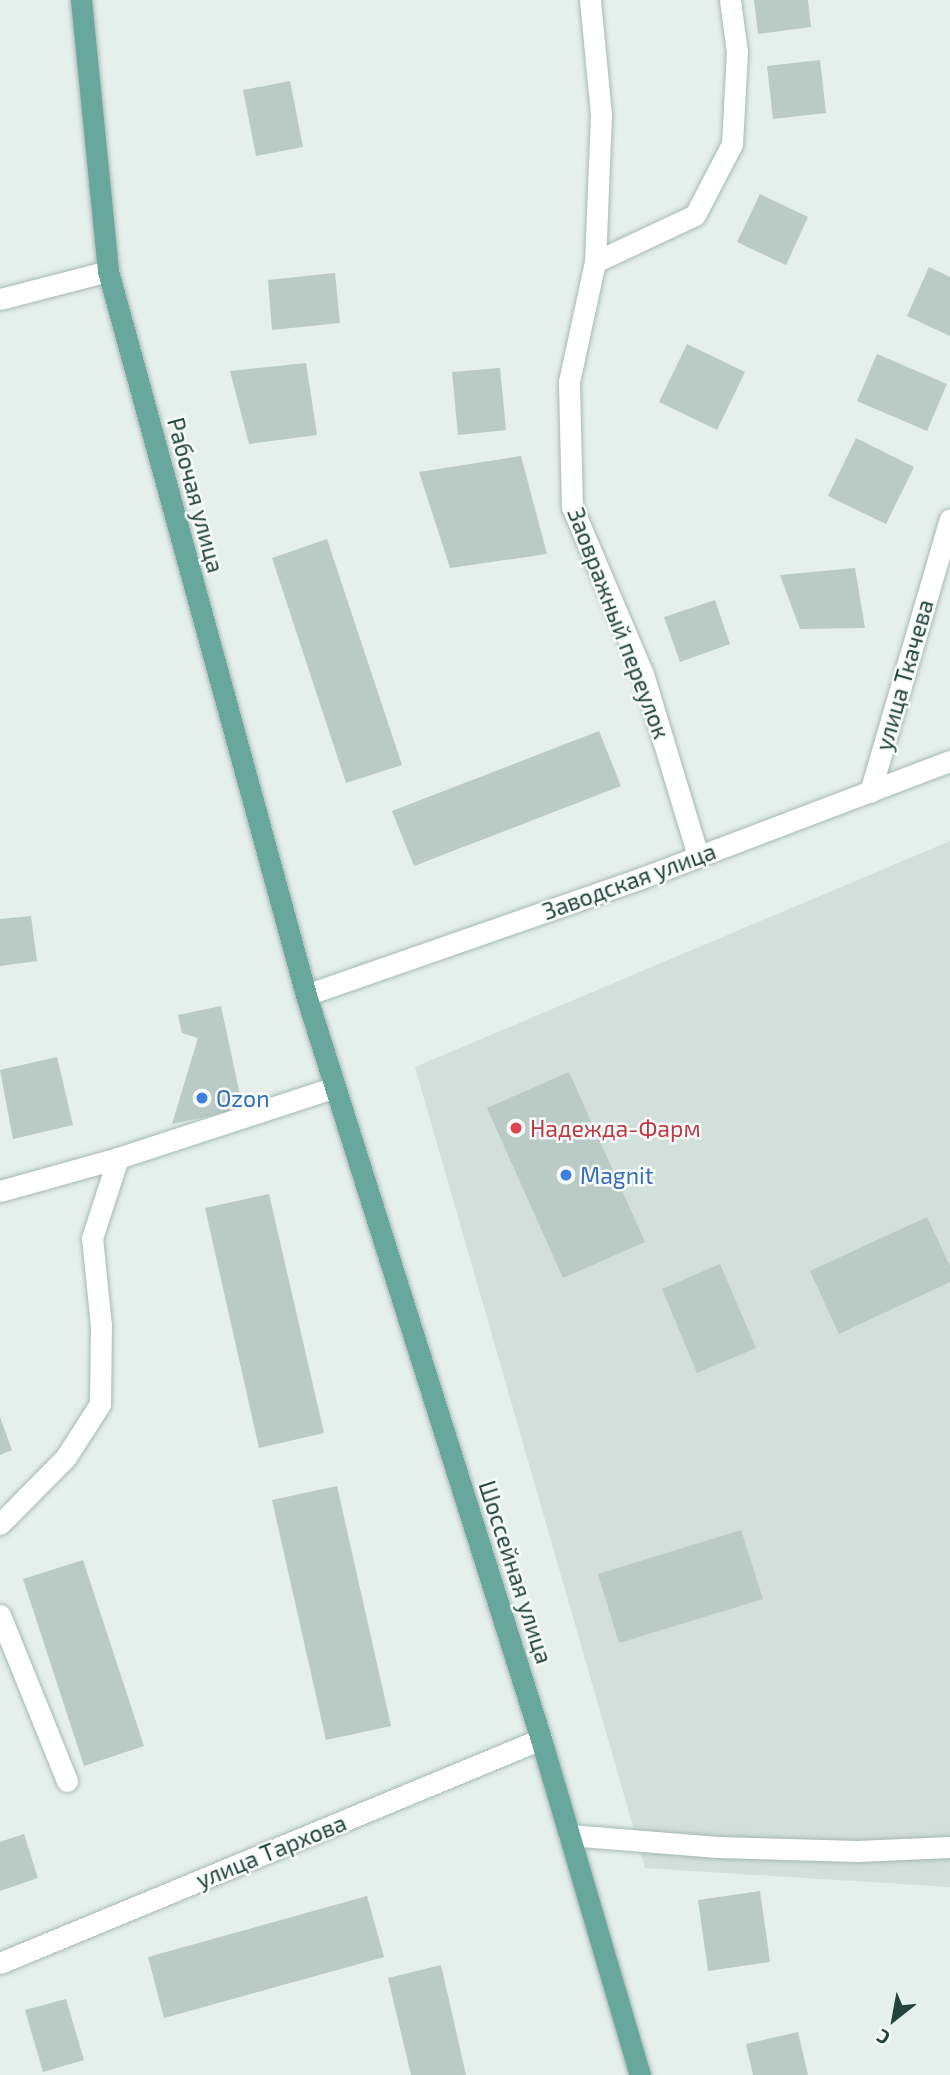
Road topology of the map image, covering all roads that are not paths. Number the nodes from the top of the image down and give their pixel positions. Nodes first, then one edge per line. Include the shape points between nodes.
1 (81, 0) edge
2 (590, 0) edge
3 (730, 0) edge
4 (595, 262) junction
5 (108, 271) junction
6 (0, 299) edge
7 (950, 519) edge
8 (950, 761) edge
9 (870, 792) junction
10 (698, 856) junction
11 (306, 996) junction
12 (335, 1087) junction
13 (118, 1158) junction
14 (0, 1191) edge
15 (0, 1524) edge
16 (0, 1615) edge
17 (541, 1739) junction
18 (67, 1781) dead end
19 (569, 1835) junction
20 (950, 1847) edge
21 (0, 1963) edge
22 (640, 2075) edge

1 - 5 main road, Рабочая улица
2 - 4 street, Заовражный переулок via 601,114
3 - 4 street via 737,52 732,144 695,215
4 - 10 street, Заовражный переулок via 569,382 572,507 643,674
5 - 6 street
5 - 11 main road, Рабочая улица
7 - 9 street, улица Ткачева
8 - 9 street, Заводская улица
9 - 10 street, Заводская улица
10 - 11 street, Заводская улица
11 - 12 main road, Шоссейная улица
12 - 13 street
12 - 17 main road, Шоссейная улица
13 - 14 street
13 - 15 street via 92,1238 101,1326 100,1405 66,1457
16 - 18 street
17 - 19 main road, Шоссейная улица
17 - 21 street, улица Тархова
19 - 20 street via 718,1847 857,1851
19 - 22 main road, Шоссейная улица

